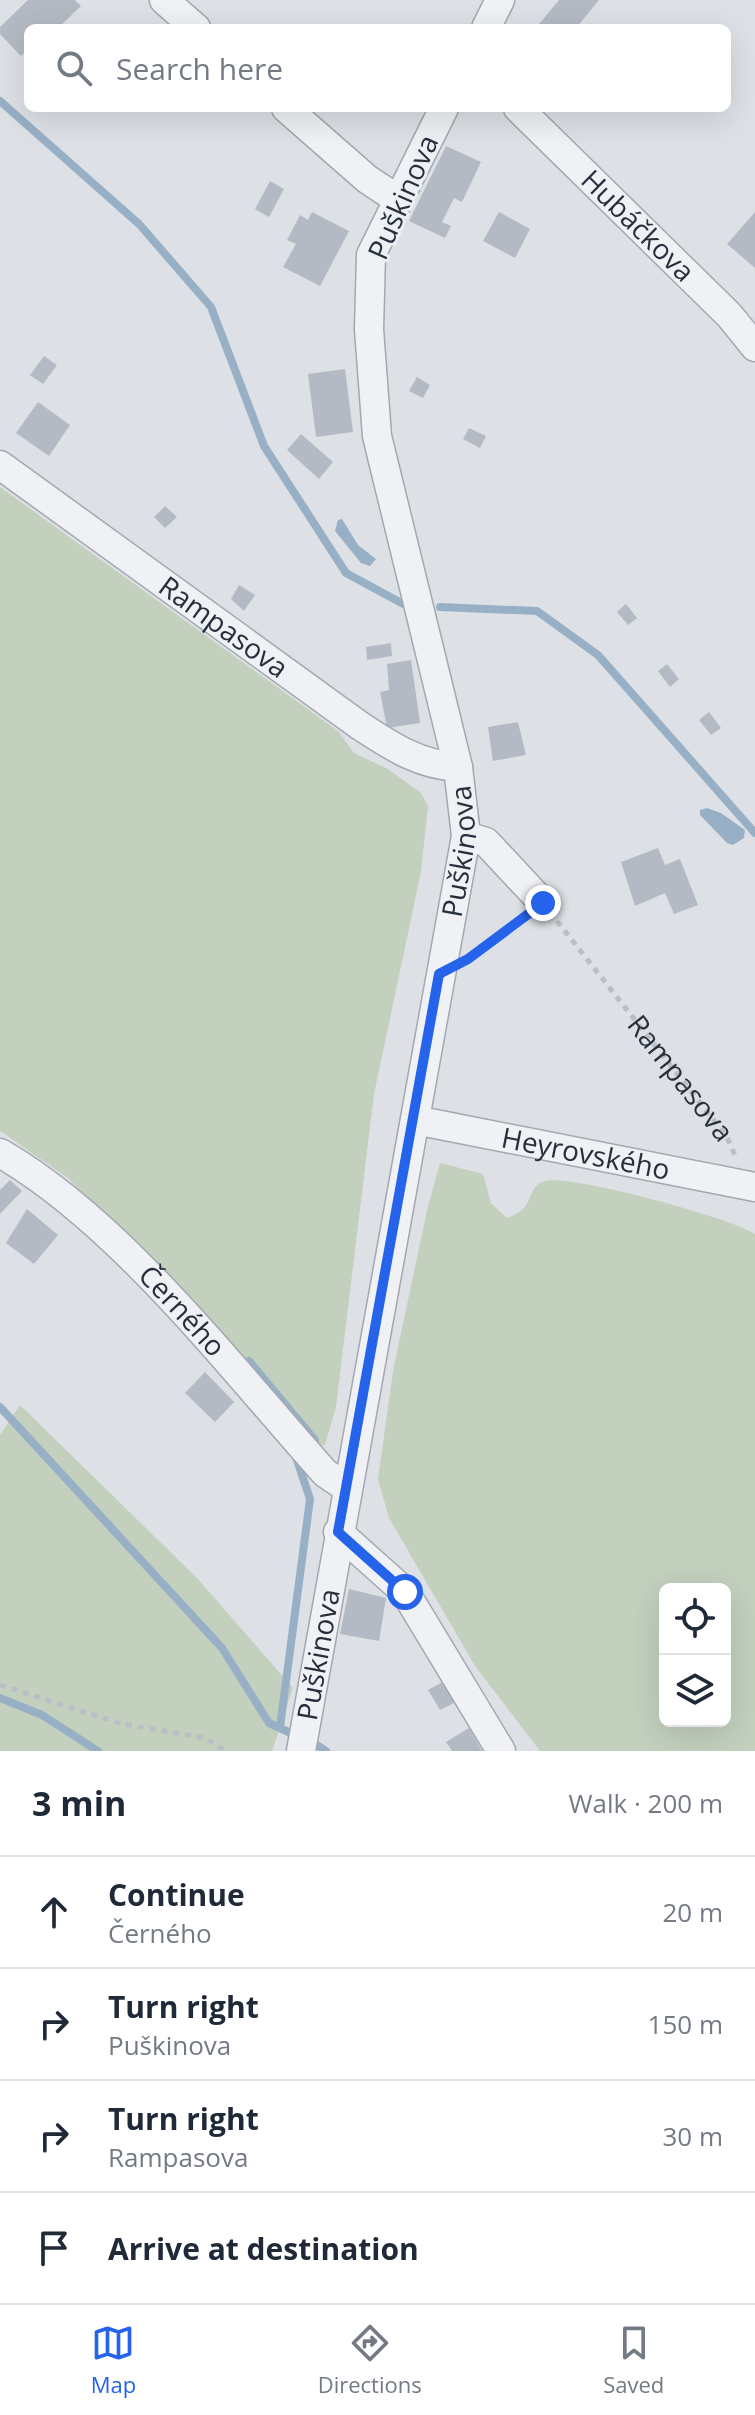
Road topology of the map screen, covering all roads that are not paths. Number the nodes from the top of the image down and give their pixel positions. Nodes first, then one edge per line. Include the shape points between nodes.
1 (164, 0) edge
2 (500, 0) edge
3 (191, 24) edge
4 (488, 24) edge
5 (291, 112) edge
6 (442, 112) edge
7 (522, 112) edge
8 (397, 199) junction
9 (755, 347) edge
10 (0, 465) edge
11 (458, 767) junction
12 (466, 836) junction
13 (543, 903) road end
14 (415, 1120) junction
15 (0, 1153) edge
16 (751, 1186) edge
17 (346, 1487) junction
18 (338, 1532) junction
19 (301, 1751) edge
20 (501, 1751) edge

1 - 3 street
2 - 4 street
5 - 8 street
6 - 8 street, Puškinova
7 - 9 street, Hubáčkova via 729,315
8 - 11 street, Puškinova via 371,255 369,329 377,436
10 - 11 street, Rampasova via 369,732 400,752 434,765
11 - 12 street, Puškinova
12 - 13 street via 486,842
12 - 14 street, Puškinova
14 - 16 street, Heyrovského
14 - 17 street, Puškinova
15 - 17 street, Černého via 37,1175 146,1273 325,1473
17 - 18 street, Puškinova
18 - 19 street, Puškinova
18 - 20 street via 405,1592

